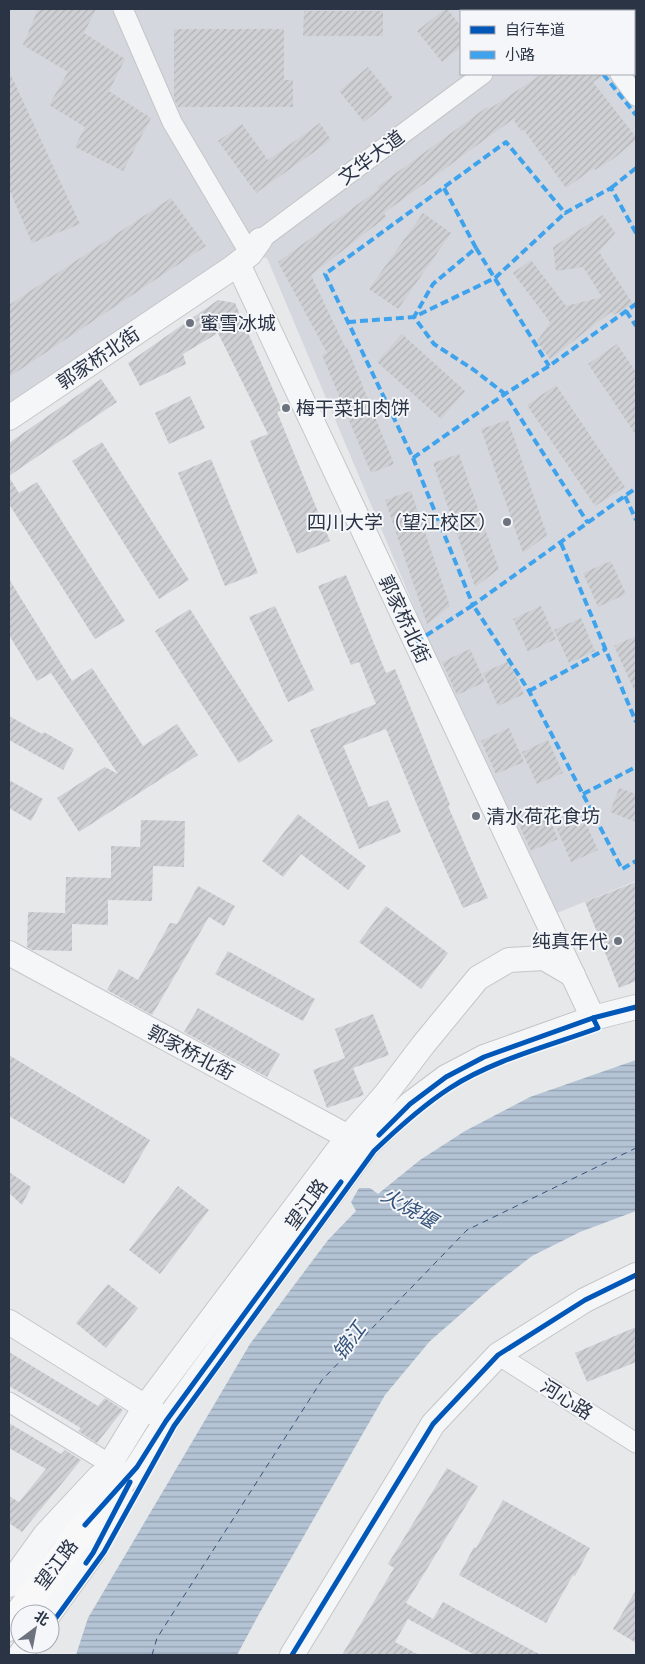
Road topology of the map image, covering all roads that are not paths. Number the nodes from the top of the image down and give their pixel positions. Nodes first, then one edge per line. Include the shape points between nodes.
1 (123, 9) edge
2 (482, 75) edge
3 (621, 75) edge
4 (636, 96) edge
5 (249, 253) junction
6 (9, 418) edge
7 (9, 953) edge
8 (573, 975) junction
9 (636, 1007) edge
10 (593, 1018) junction
11 (363, 1145) junction
12 (636, 1275) edge
13 (9, 1322) edge
14 (498, 1355) junction
15 (9, 1402) edge
16 (144, 1407) junction
17 (170, 1423) junction
18 (636, 1443) edge
19 (110, 1464) junction
20 (137, 1466) junction
21 (84, 1525) junction
22 (9, 1585) edge
23 (57, 1604) edge
24 (9, 1627) edge
25 (292, 1655) edge

1 - 5 street via 172,122
2 - 5 street, 文华大道
3 - 4 street
5 - 6 street, 郭家桥北街
5 - 8 street, 郭家桥北街
7 - 11 street, 郭家桥北街
8 - 10 street, 郭家桥北街
8 - 11 street, 望江路 via 544,958 509,960 478,978 384,1095
9 - 10 street, 望江路
10 - 11 street, 望江路 via 484,1057 446,1077
11 - 16 street, 望江路
11 - 17 street, 望江路
12 - 14 street via 585,1300
13 - 16 street
14 - 18 street, 河心路
14 - 25 street via 433,1424
15 - 19 street
16 - 17 street
16 - 19 street, 望江路
17 - 20 street, 望江路
19 - 21 street, 望江路
19 - 22 street via 45,1536
20 - 21 street, 望江路
20 - 23 street via 93,1553
21 - 24 main road, 望江路

